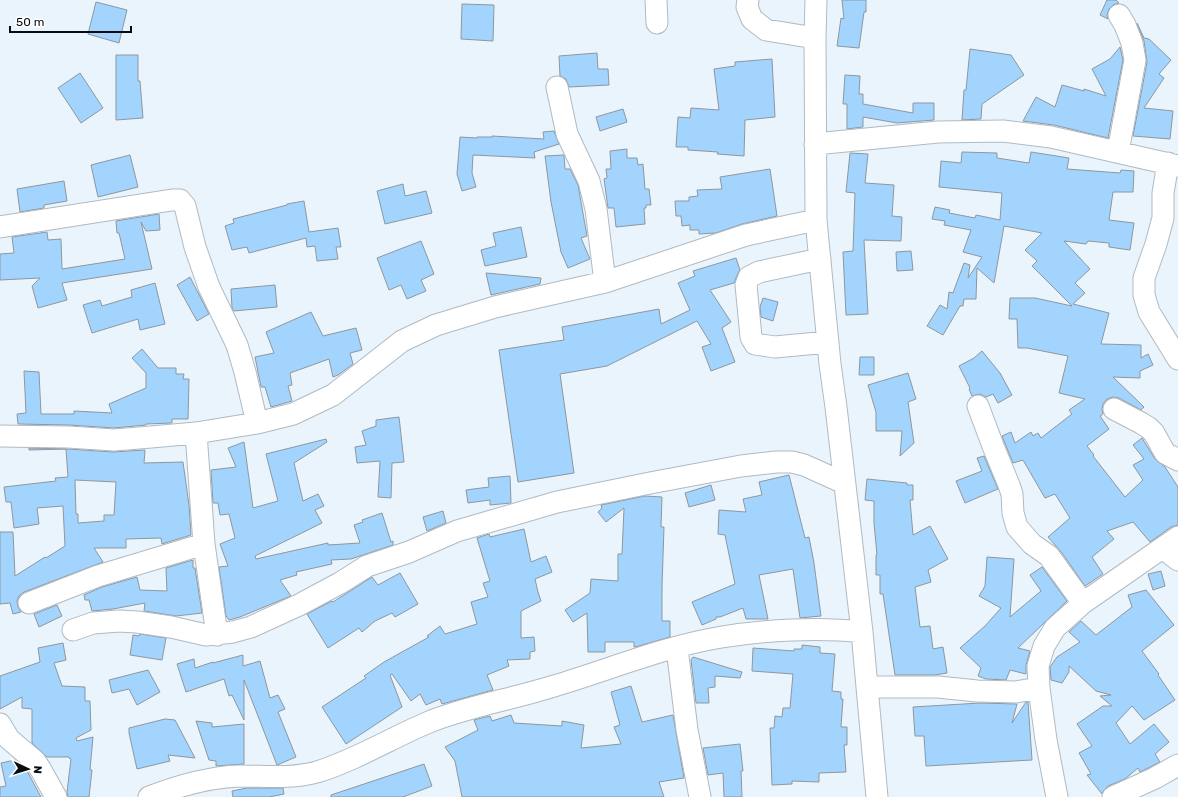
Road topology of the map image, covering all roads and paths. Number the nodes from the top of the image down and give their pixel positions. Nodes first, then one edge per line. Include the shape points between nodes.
1 (656, 0) edge
2 (748, 0) edge
3 (816, 0) edge
4 (1118, 15) dead end
5 (657, 22) dead end
6 (815, 38) junction
7 (557, 87) dead end
8 (816, 144) junction
9 (1118, 152) junction
10 (1173, 164) edge
11 (816, 220) junction
12 (0, 227) edge
13 (820, 259) junction
14 (605, 282) junction
15 (828, 342) junction
16 (1178, 359) edge
17 (978, 406) dead end
18 (1114, 409) dead end
19 (256, 423) junction
20 (196, 433) junction
21 (0, 436) edge
22 (1178, 460) edge
23 (844, 483) junction
24 (204, 544) junction
25 (1173, 548) edge
26 (30, 603) dead end
27 (1083, 603) junction
28 (73, 630) dead end
29 (862, 632) junction
30 (217, 635) junction
31 (677, 648) junction
32 (868, 688) junction
33 (1038, 688) junction
34 (0, 724) edge
35 (1178, 765) edge
36 (56, 797) edge
37 (149, 797) edge
38 (700, 797) edge
39 (877, 797) edge
40 (1057, 797) edge
41 (1113, 797) edge

1 - 5 street
2 - 6 street via 747,7 752,19 766,30
3 - 6 street
4 - 9 street via 1132,43 1135,60
6 - 8 street
7 - 14 street via 567,134 589,181 596,209
8 - 9 street via 938,132 1003,131 1051,137
8 - 11 street
9 - 10 street
10 - 16 street via 1164,193 1163,218 1144,278 1144,295 1149,312
11 - 13 street
11 - 14 street via 746,235
12 - 19 street via 180,200 185,206 195,247 209,287 237,345
13 - 15 street
13 - 15 street via 758,272 749,278 746,285 751,337 755,344 775,347
14 - 19 street via 496,307 436,325 402,340 333,395 293,414
15 - 23 street
17 - 27 street via 1012,494 1017,527 1032,544 1049,556
18 - 22 street via 1149,428 1165,453
19 - 20 street
20 - 21 street via 114,440
20 - 24 street
23 - 29 street
23 - 30 street via 804,465 776,462 741,466 557,502 457,531 409,552 367,566 340,583 251,627
24 - 26 street via 98,576
24 - 30 street
25 - 27 street
27 - 33 street via 1054,628 1044,646 1038,666
28 - 30 street via 93,623 119,621
29 - 31 street via 826,629 752,633 721,637
29 - 32 street
31 - 37 street via 569,682 455,713 333,767 295,776 238,776 215,779 189,784
31 - 38 street via 686,730
32 - 33 street via 938,686 1005,692
32 - 39 street
33 - 40 street
34 - 36 street via 10,739 38,765
35 - 41 street

